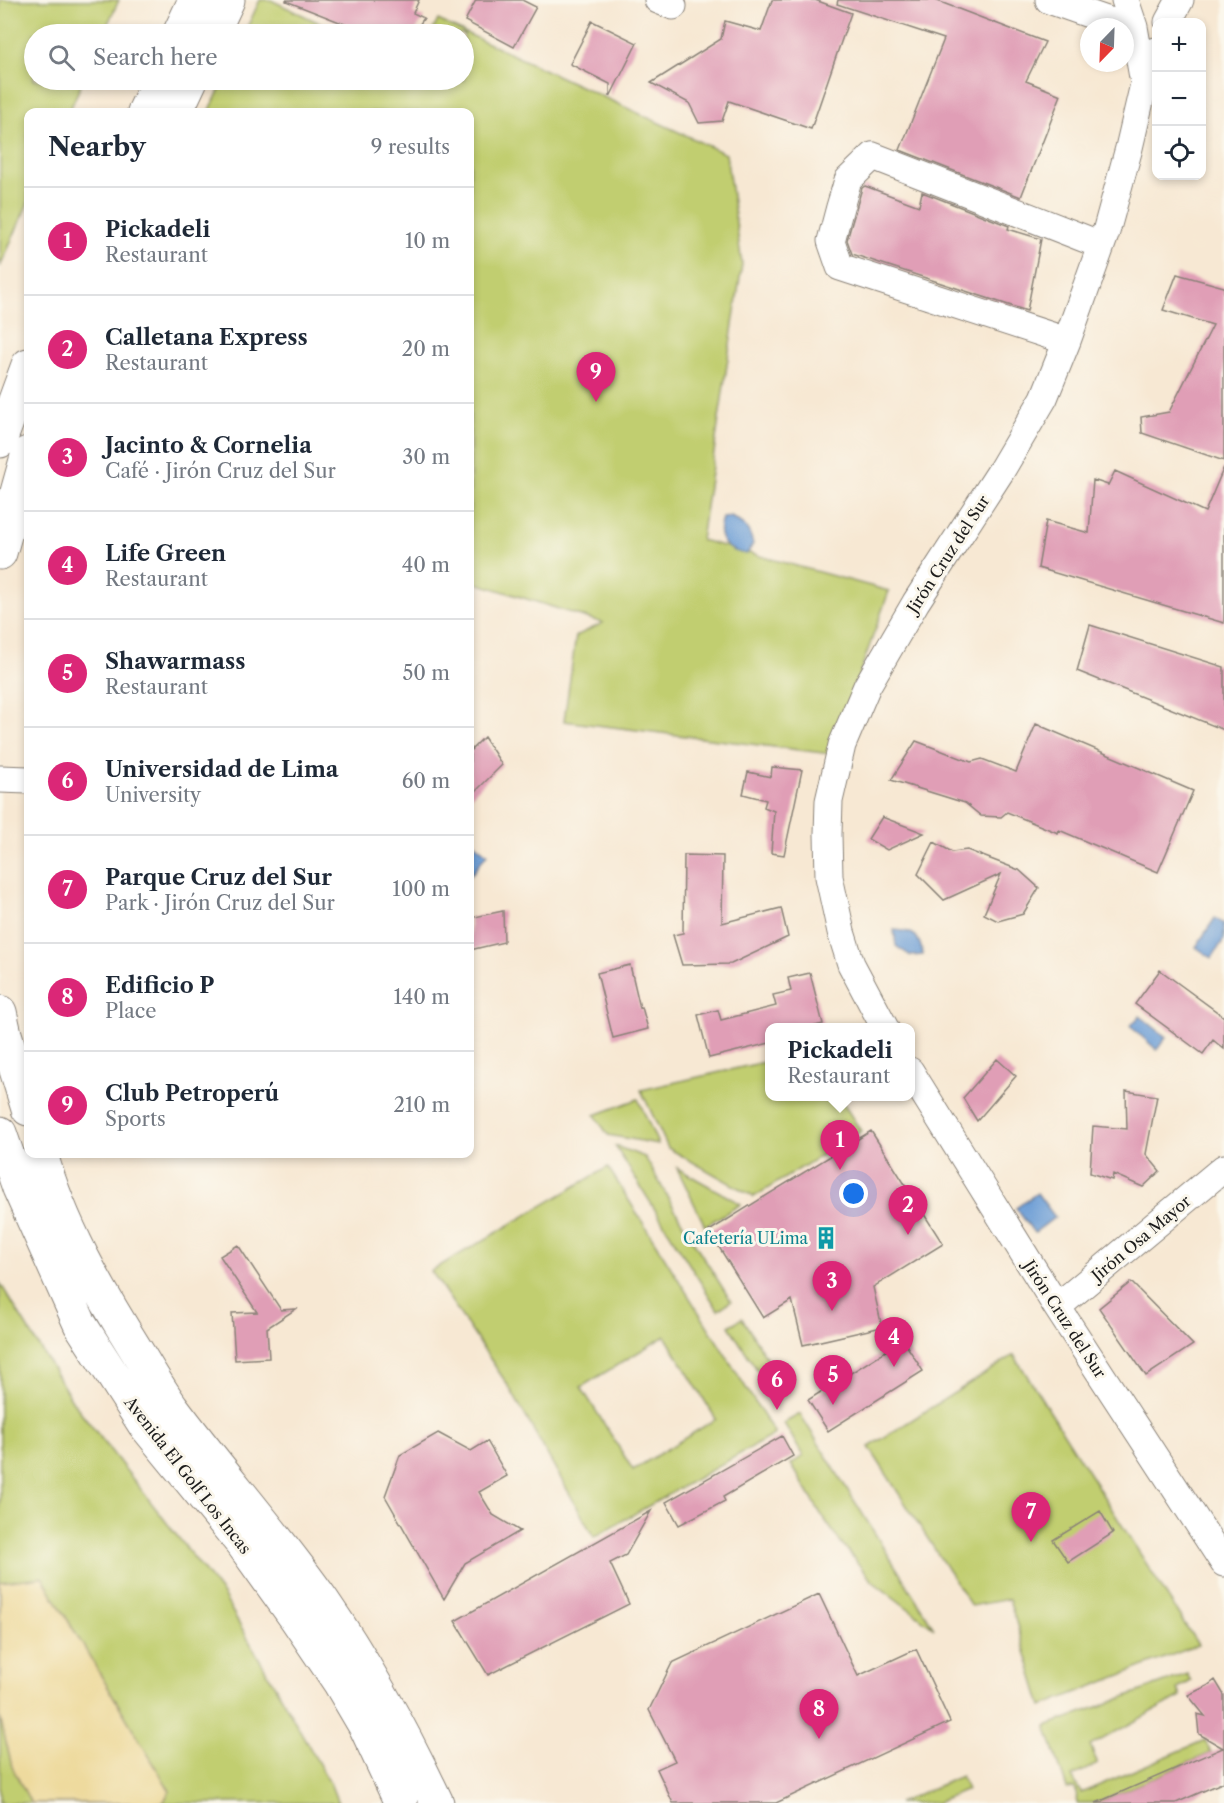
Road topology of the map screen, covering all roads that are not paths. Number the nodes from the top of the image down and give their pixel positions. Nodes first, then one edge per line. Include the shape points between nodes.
1 (195, 0) edge
2 (228, 0) edge
3 (1048, 0) edge
4 (1125, 0) edge
5 (1180, 0) edge
6 (1100, 18) edge
7 (1131, 18) edge
8 (1170, 18) edge
9 (184, 24) edge
10 (217, 24) edge
11 (1134, 27) edge
12 (1152, 62) edge
13 (1144, 84) junction
14 (154, 90) edge
15 (186, 90) edge
16 (146, 108) edge
17 (178, 108) edge
18 (1101, 245) junction
19 (1067, 341) junction
20 (24, 376) edge
21 (0, 441) edge
22 (24, 467) edge
23 (0, 553) edge
24 (0, 779) edge
25 (24, 780) edge
26 (0, 1012) edge
27 (882, 1023) edge
28 (915, 1079) edge
29 (24, 1096) edge
30 (0, 1133) edge
31 (42, 1158) edge
32 (1224, 1168) edge
33 (1057, 1308) junction
34 (1224, 1563) edge
35 (401, 1803) edge
36 (437, 1803) edge

1 - 9 street
2 - 10 street
3 - 6 street
4 - 7 street, Jirón Cruz del Sur
5 - 8 street
11 - 13 street, Jirón Cruz del Sur
12 - 13 street, Jirón Cruz del Sur
13 - 18 street, Jirón Cruz del Sur
14 - 16 street
15 - 17 street
18 - 19 street, Jirón Cruz del Sur
18 - 19 street via 873,156 848,180 831,242 840,267
19 - 27 street, Jirón Cruz del Sur via 1044,398 867,686 842,746 829,801 829,877 851,964
20 - 21 street
22 - 23 street
24 - 25 street
26 - 29 street
28 - 33 street, Jirón Cruz del Sur
30 - 35 street, Avenida El Golf Los Incas via 19,1188 80,1324 144,1424 244,1546 326,1663 366,1728
31 - 36 street, Avenida El Golf Los Incas via 77,1245 110,1309 170,1405 329,1610 392,1712
32 - 33 street, Jirón Osa Mayor
33 - 34 street, Jirón Cruz del Sur

